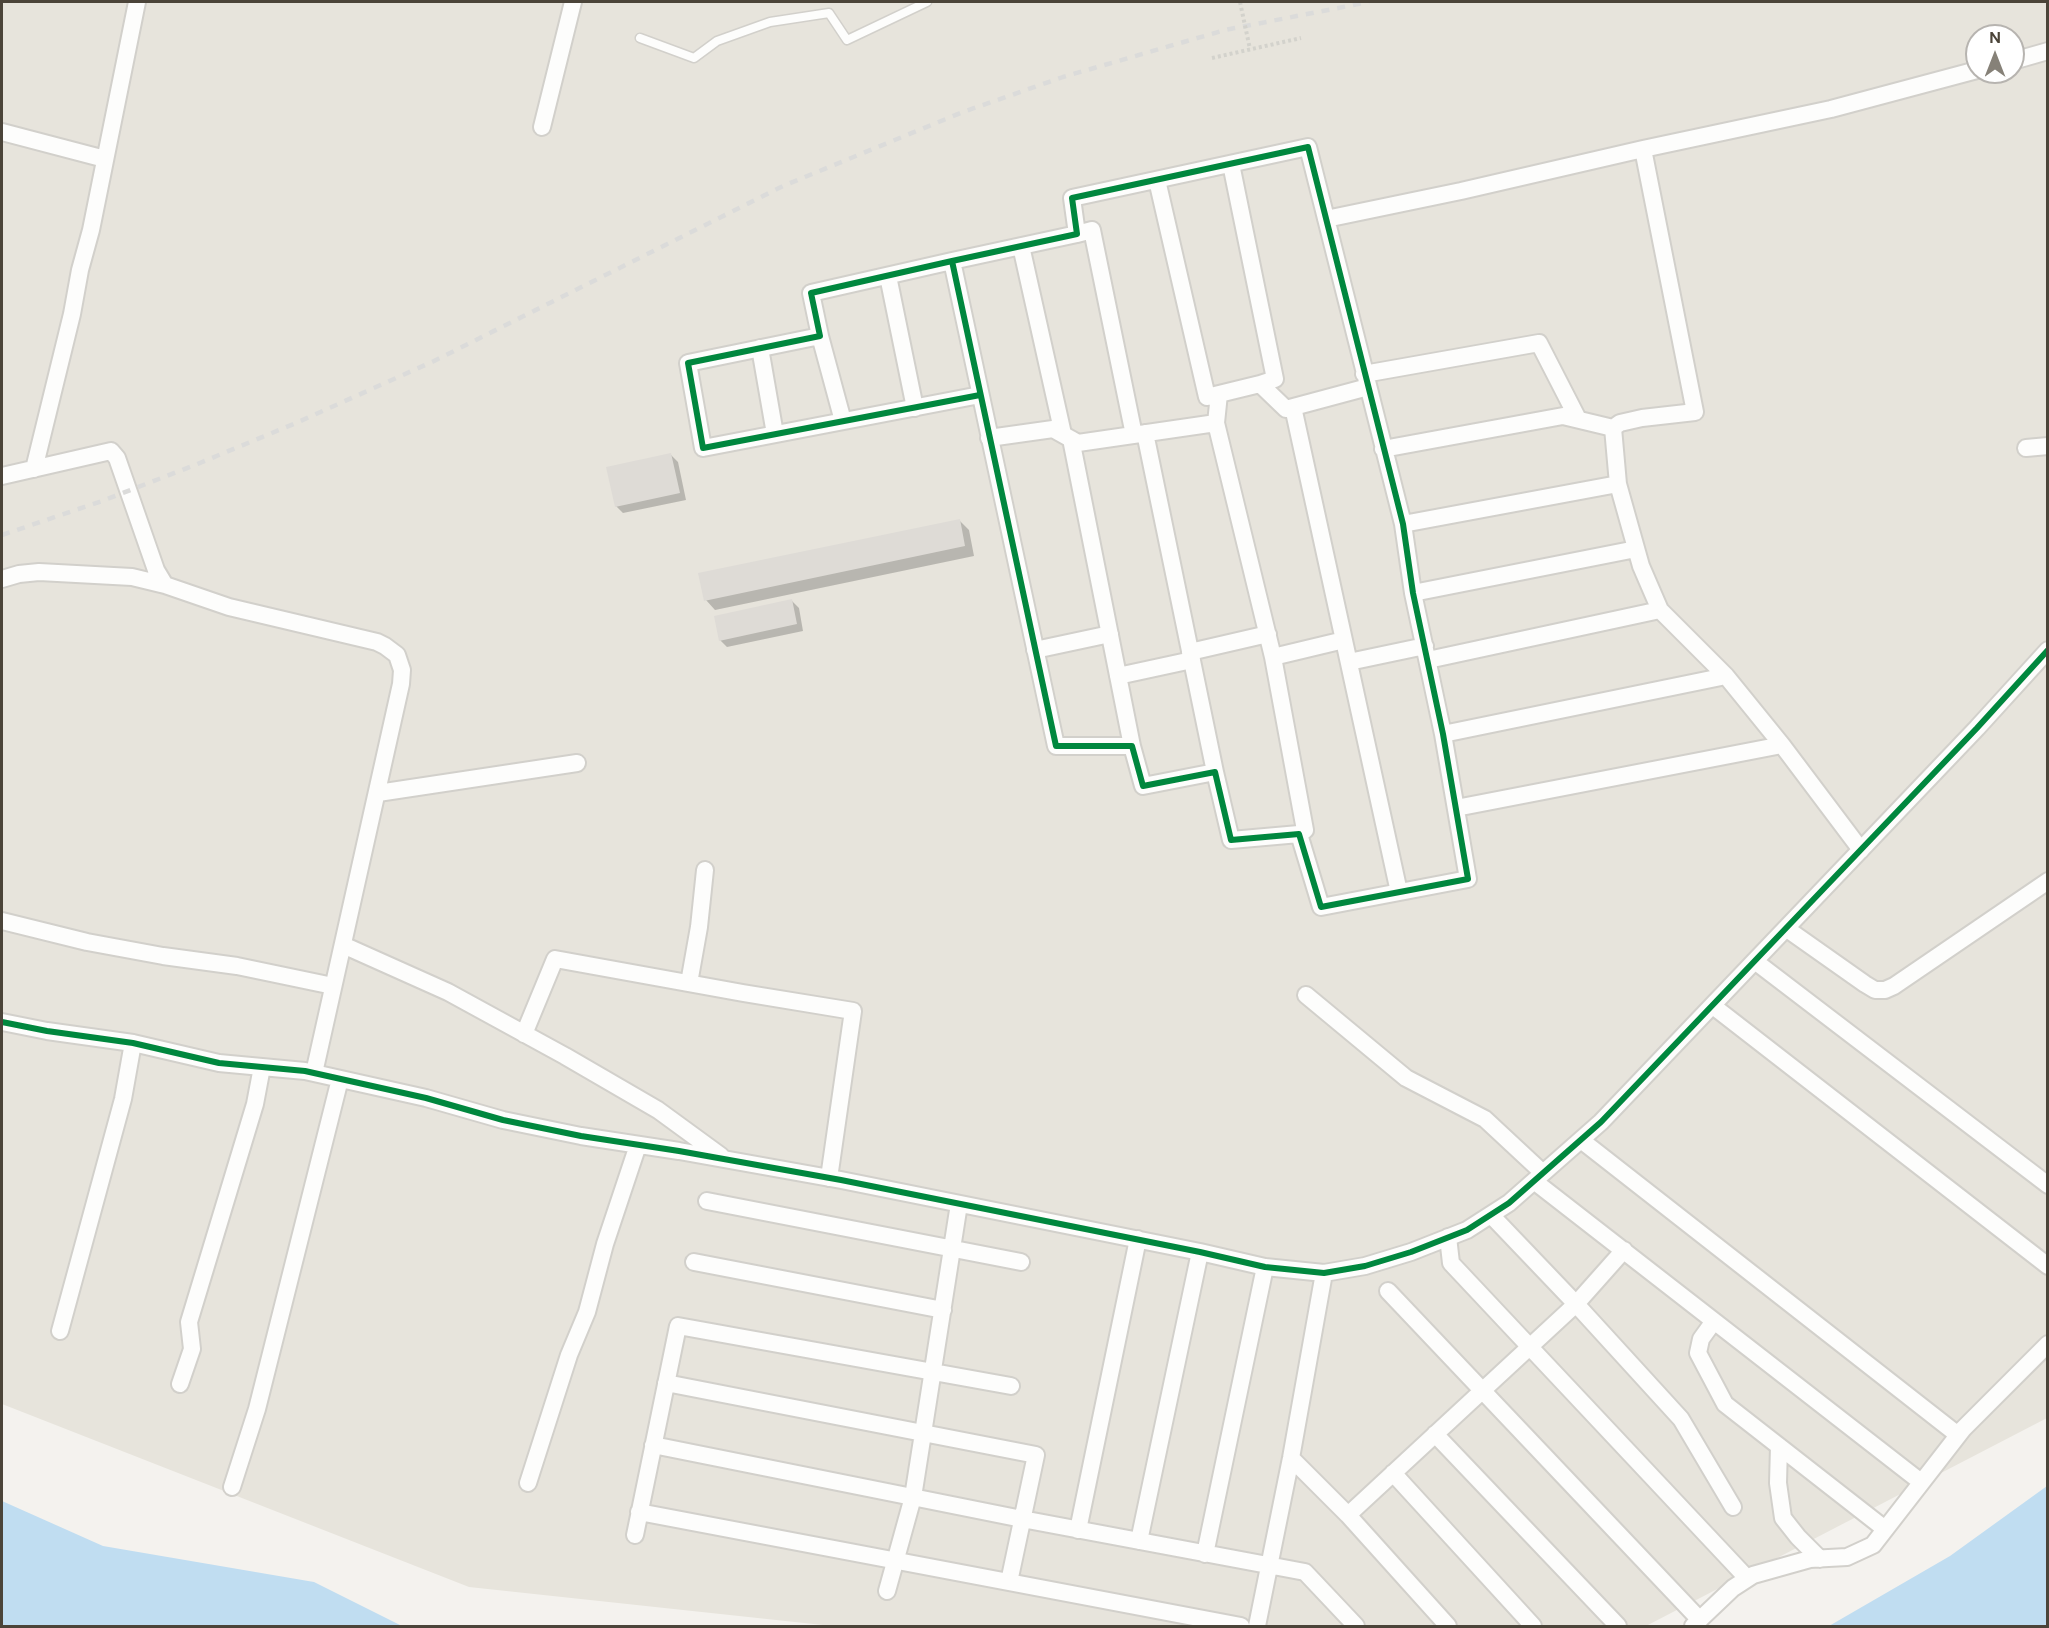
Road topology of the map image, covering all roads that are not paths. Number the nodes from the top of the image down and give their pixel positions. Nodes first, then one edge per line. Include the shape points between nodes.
1 (137, 2) edge
2 (573, 2) edge
3 (927, 2) edge
4 (640, 38) dead end
5 (2048, 51) edge
6 (2025, 58) edge
7 (1965, 73) edge
8 (542, 127) dead end
9 (2, 132) edge
10 (1643, 149) junction
11 (105, 159) junction
12 (1231, 164) junction
13 (1158, 180) junction
14 (1326, 219) junction
15 (1077, 234) junction
16 (1021, 246) junction
17 (952, 261) junction
18 (888, 276) junction
19 (820, 336) junction
20 (760, 348) junction
21 (1366, 380) junction
22 (1260, 384) junction
23 (1219, 394) junction
24 (980, 395) junction
25 (1293, 407) junction
26 (915, 408) junction
27 (1578, 419) junction
28 (843, 421) junction
29 (1216, 423) junction
30 (1613, 428) junction
31 (775, 434) junction
32 (1139, 434) junction
33 (1067, 437) junction
34 (989, 438) junction
35 (2048, 446) edge
36 (2026, 448) dead end
37 (1383, 449) junction
38 (34, 469) junction
39 (2, 476) edge
40 (1618, 484) junction
41 (1403, 524) junction
42 (1636, 549) junction
43 (2, 583) edge
44 (165, 585) junction
45 (1413, 594) junction
46 (1660, 610) junction
47 (1110, 634) junction
48 (1268, 634) junction
49 (1344, 640) junction
50 (1035, 650) junction
51 (2048, 650) edge
52 (1427, 653) junction
53 (1191, 656) junction
54 (1273, 657) junction
55 (1348, 662) junction
56 (1118, 676) junction
57 (1726, 676) junction
58 (1443, 734) junction
59 (1782, 744) junction
60 (1132, 746) junction
61 (577, 763) dead end
62 (1215, 772) junction
63 (378, 794) junction
64 (1456, 808) junction
65 (1299, 834) junction
66 (1861, 850) junction
67 (705, 870) dead end
68 (2048, 881) edge
69 (1399, 892) junction
70 (2, 921) edge
71 (1787, 929) junction
72 (343, 945) junction
73 (1756, 962) junction
74 (689, 983) junction
75 (333, 986) junction
76 (1306, 995) dead end
77 (1713, 1006) junction
78 (2, 1022) edge
79 (524, 1034) junction
80 (133, 1043) junction
81 (262, 1067) junction
82 (314, 1073) junction
83 (340, 1079) junction
84 (1581, 1140) junction
85 (638, 1145) junction
86 (725, 1160) junction
87 (1538, 1177) junction
88 (830, 1178) junction
89 (2048, 1185) edge
90 (707, 1202) dead end
91 (959, 1204) junction
92 (1491, 1215) junction
93 (1448, 1237) junction
94 (1138, 1239) junction
95 (952, 1249) junction
96 (1624, 1250) junction
97 (1200, 1252) junction
98 (694, 1262) dead end
99 (1021, 1262) dead end
100 (2048, 1266) edge
101 (1265, 1267) junction
102 (1324, 1273) junction
103 (1388, 1291) dead end
104 (1576, 1304) junction
105 (943, 1310) junction
106 (1714, 1321) junction
107 (60, 1331) dead end
108 (2048, 1344) edge
109 (1530, 1347) junction
110 (933, 1373) junction
111 (666, 1383) junction
112 (180, 1384) dead end
113 (1011, 1386) dead end
114 (1482, 1390) junction
115 (923, 1433) junction
116 (1436, 1434) junction
117 (1958, 1435) junction
118 (653, 1445) junction
119 (1779, 1446) junction
120 (1291, 1458) junction
121 (1394, 1473) junction
122 (1921, 1482) junction
123 (528, 1483) dead end
124 (232, 1487) dead end
125 (913, 1497) junction
126 (1733, 1508) dead end
127 (639, 1512) junction
128 (1348, 1515) junction
129 (1022, 1519) junction
130 (1885, 1529) junction
131 (1078, 1530) junction
132 (635, 1535) dead end
133 (1139, 1541) junction
134 (1205, 1554) junction
135 (1821, 1559) junction
136 (896, 1561) junction
137 (1270, 1566) junction
138 (1747, 1578) junction
139 (1009, 1582) junction
140 (887, 1592) dead end
141 (1696, 1623) edge
142 (1241, 1626) edge
143 (1257, 1626) edge
144 (1356, 1626) edge
145 (1448, 1626) edge
146 (1533, 1626) edge
147 (1618, 1626) edge

1 - 11 street
2 - 8 street
3 - 4 lane via 847,40 829,14 770,22 717,41 694,58
5 - 6 street
7 - 10 street via 1831,109
9 - 11 street
10 - 14 street
10 - 30 street via 1695,412 1641,418
11 - 38 street
12 - 13 street
12 - 14 street via 1308,147
12 - 22 street via 1275,379
13 - 15 street via 1071,198
13 - 23 street via 1208,397
14 - 21 street
15 - 16 street
15 - 32 street via 1092,230
16 - 17 street
16 - 33 street
17 - 18 street
17 - 24 street
18 - 19 street via 811,293
18 - 26 street
19 - 20 street
19 - 28 street
20 - 31 street
20 - 31 street via 688,363 703,448
21 - 25 street
21 - 27 street via 1539,343
21 - 37 street
22 - 23 street
22 - 25 street via 1286,409
23 - 29 street
24 - 26 street
24 - 34 street
25 - 49 street
26 - 28 street
27 - 30 street
27 - 37 street via 1563,416
28 - 31 street
29 - 32 street
29 - 48 street
30 - 40 street
32 - 33 street via 1078,443
32 - 53 street
33 - 34 street via 1053,429
33 - 47 street
34 - 50 street
35 - 36 street
37 - 41 street
38 - 39 street
38 - 44 street via 111,450
40 - 41 street
40 - 42 street
41 - 45 street
42 - 45 street
42 - 46 street
43 - 44 street via 39,572 132,577
44 - 63 street via 229,607 377,642 393,651 400,662 401,684
45 - 52 street
46 - 52 street
46 - 57 street
47 - 50 street
47 - 56 street
48 - 53 street
48 - 54 street
49 - 54 street
49 - 55 street
50 - 60 street via 1056,746
51 - 66 street
52 - 55 street
52 - 58 street
53 - 56 street
53 - 62 street
54 - 65 street via 1305,830
55 - 69 street
56 - 60 street
57 - 58 street
57 - 59 street
58 - 64 street
59 - 64 street
59 - 66 street
60 - 62 street via 1143,786
61 - 63 street
62 - 65 street via 1231,840
63 - 72 street
64 - 69 street via 1468,879
65 - 69 street via 1321,907
66 - 71 street
67 - 74 street
68 - 71 street via 1886,990 1875,990 1865,984
70 - 75 street via 87,942
71 - 73 street
72 - 75 street
72 - 79 street via 448,993
73 - 77 street
73 - 89 street
74 - 79 street via 555,959
74 - 88 street via 853,1011
75 - 82 street
76 - 87 street via 1406,1077 1485,1119
77 - 84 street
77 - 100 street
78 - 80 street
79 - 86 street via 658,1110
80 - 81 street via 219,1063
80 - 107 street via 123,1099
81 - 82 street
81 - 112 street via 255,1104 189,1322 192,1349
82 - 83 street
83 - 85 street via 503,1120
83 - 124 street via 257,1409
84 - 87 street
84 - 117 street
85 - 86 street
85 - 123 street
86 - 88 street
87 - 92 street
87 - 96 street
88 - 91 street
90 - 95 street
91 - 94 street
91 - 95 street
92 - 93 street
92 - 104 street
93 - 102 street via 1365,1266
93 - 109 street via 1451,1263
94 - 97 street
94 - 131 street
95 - 99 street
95 - 105 street
96 - 104 street
96 - 106 street
97 - 101 street
97 - 133 street
98 - 105 street
101 - 102 street
101 - 134 street
102 - 120 street
103 - 114 street
104 - 109 street
104 - 126 street via 1681,1419
105 - 110 street
106 - 119 street via 1698,1346 1706,1370 1725,1404
106 - 122 street
108 - 117 street
109 - 114 street
109 - 138 street
110 - 111 street via 678,1326
110 - 113 street
110 - 115 street
111 - 115 street
111 - 118 street
114 - 116 street
114 - 141 street
115 - 125 street
115 - 129 street via 1036,1455
116 - 121 street
116 - 147 street
117 - 122 street
118 - 125 street
118 - 127 street
119 - 130 street
119 - 135 street via 1778,1483 1783,1518
120 - 128 street
120 - 137 street
121 - 128 street
121 - 146 street
122 - 130 street
125 - 129 street
125 - 136 street
127 - 132 street
127 - 136 street
128 - 145 street
129 - 131 street
129 - 139 street
130 - 135 street via 1873,1545 1861,1552
131 - 133 street
133 - 134 street
134 - 137 street
135 - 138 street via 1789,1564
136 - 139 street
136 - 140 street
137 - 143 street
137 - 144 street via 1305,1572
138 - 141 street
139 - 142 street

